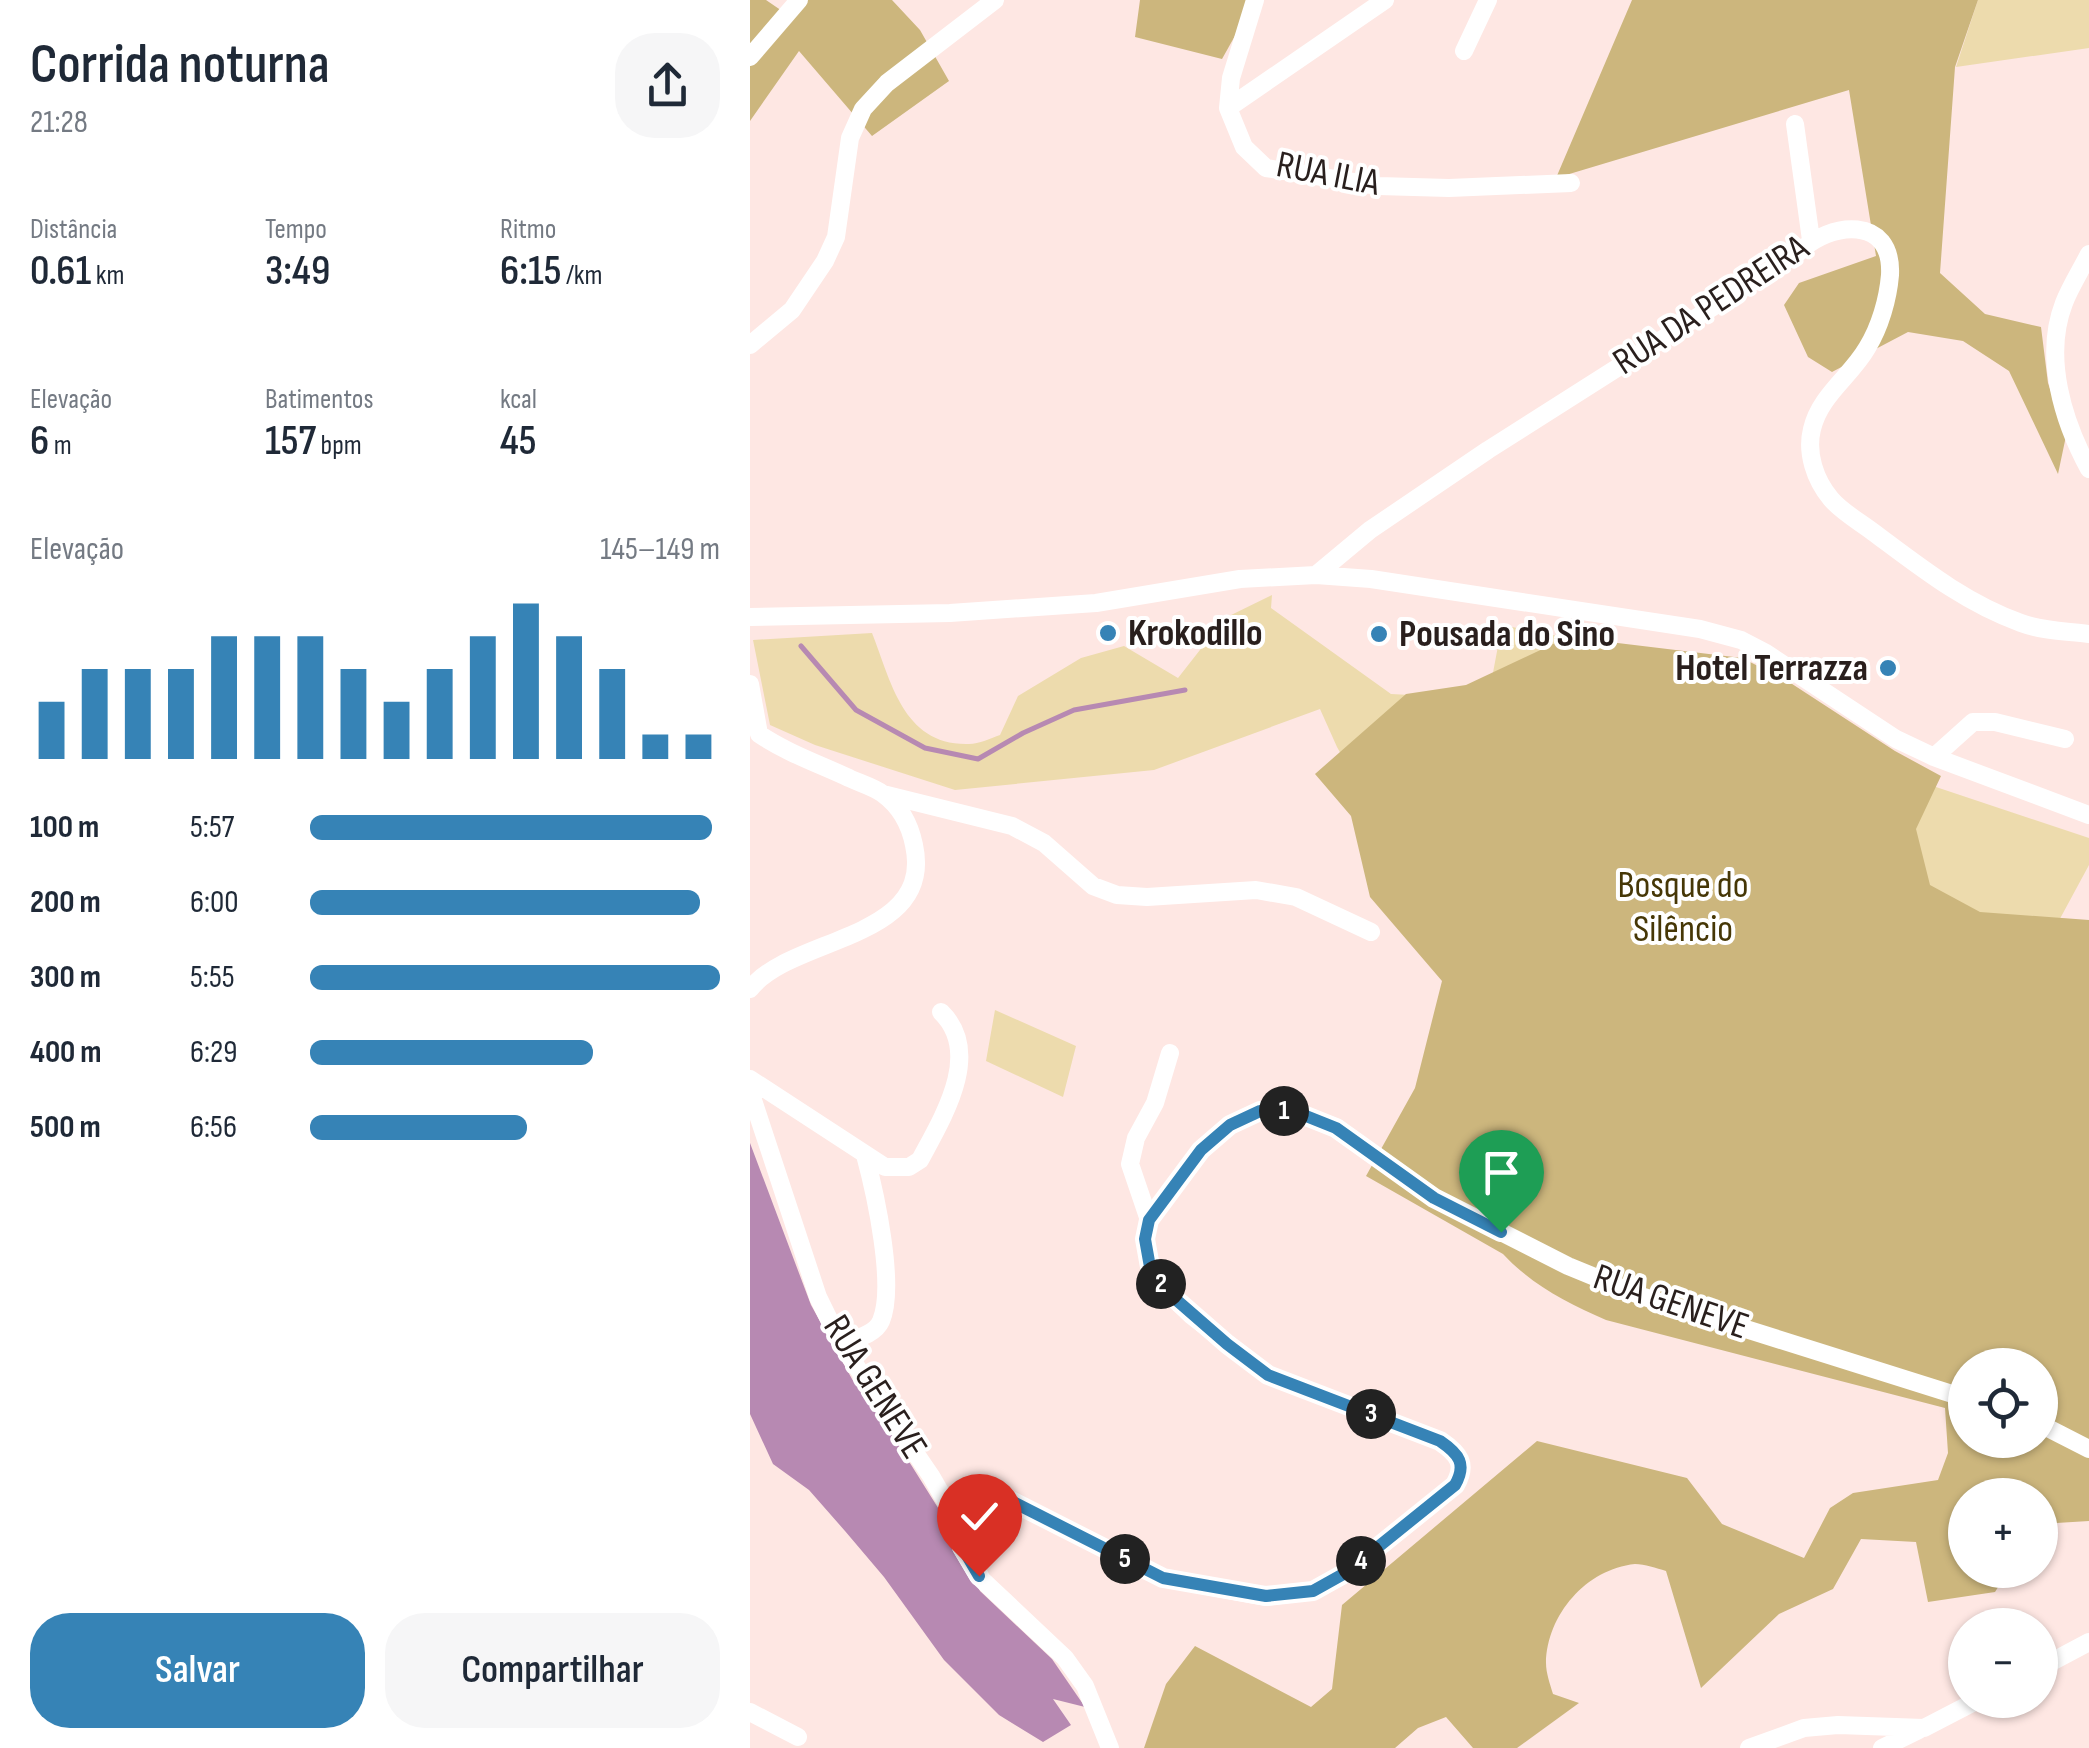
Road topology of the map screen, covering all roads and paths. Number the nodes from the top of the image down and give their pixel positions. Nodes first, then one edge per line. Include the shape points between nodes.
1 (799, 0) edge
2 (996, 0) edge
3 (1255, 0) edge
4 (1385, 0) edge
5 (1488, 0) edge
6 (1464, 51) dead end
7 (750, 56) edge
8 (1228, 108) junction
9 (1795, 124) dead end
10 (1571, 183) dead end
11 (1811, 240) junction
12 (2089, 254) edge
13 (750, 345) edge
14 (2089, 469) edge
15 (1316, 575) junction
16 (750, 617) edge
17 (2089, 634) edge
18 (750, 684) edge
19 (754, 736) edge
20 (2065, 739) dead end
21 (1934, 757) junction
22 (883, 794) junction
23 (2089, 815) edge
24 (1371, 932) dead end
25 (750, 989) edge
26 (942, 1012) dead end
27 (1170, 1053) dead end
28 (750, 1079) edge
29 (750, 1091) edge
30 (865, 1155) junction
31 (1149, 1220) junction
32 (840, 1344) junction
33 (1948, 1393) edge
34 (2058, 1433) edge
35 (2089, 1449) edge
36 (950, 1509) junction
37 (2089, 1642) edge
38 (2058, 1658) edge
39 (750, 1712) edge
40 (1948, 1716) edge
41 (1924, 1728) junction
42 (798, 1737) dead end
43 (1110, 1748) edge
44 (1749, 1748) edge
45 (1882, 1748) edge

1 - 7 street
2 - 13 street via 862,109 850,138 836,237 825,261 792,310
3 - 8 street
4 - 8 street
5 - 6 street
8 - 10 street, RUA ILIA via 1244,148 1266,168 1298,175 1378,186
9 - 11 street
11 - 15 street, RUA DA PEDREIRA via 1370,530
11 - 17 street, RUA DA PEDREIRA via 1852,227 1871,233 1890,270 1868,348 1829,394 1812,428 1810,463 1831,500 1965,598 2025,625
12 - 14 street via 2062,306 2056,346 2062,406
15 - 16 street via 1240,579 1096,603
15 - 21 street via 1741,640
18 - 19 street
19 - 22 street
20 - 21 street via 1973,722
21 - 23 street
22 - 24 street via 1012,826 1093,886 1116,894 1256,890 1296,897
22 - 25 street via 909,823 916,854 912,882 896,911 770,970
26 - 30 street via 956,1026 957,1084 926,1150 896,1170
27 - 31 street via 1130,1164
28 - 30 street
29 - 32 street, RUA GENEVE
30 - 32 street via 881,1217 885,1298 880,1323
31 - 33 street, RUA GENEVE via 1201,1150 1230,1125 1260,1111 1296,1112 1336,1128 1434,1198 1568,1266 1641,1296
31 - 36 street via 1150,1267 1192,1316 1268,1375 1440,1441 1461,1460 1455,1485 1347,1572 1313,1591 1266,1596 1163,1578 1011,1501 982,1498
32 - 36 street, RUA GENEVE
34 - 35 street
36 - 43 street, RUA GENEVE via 979,1576 1065,1658
37 - 38 street
39 - 42 street
40 - 41 street
41 - 44 street via 1804,1728
41 - 45 street

